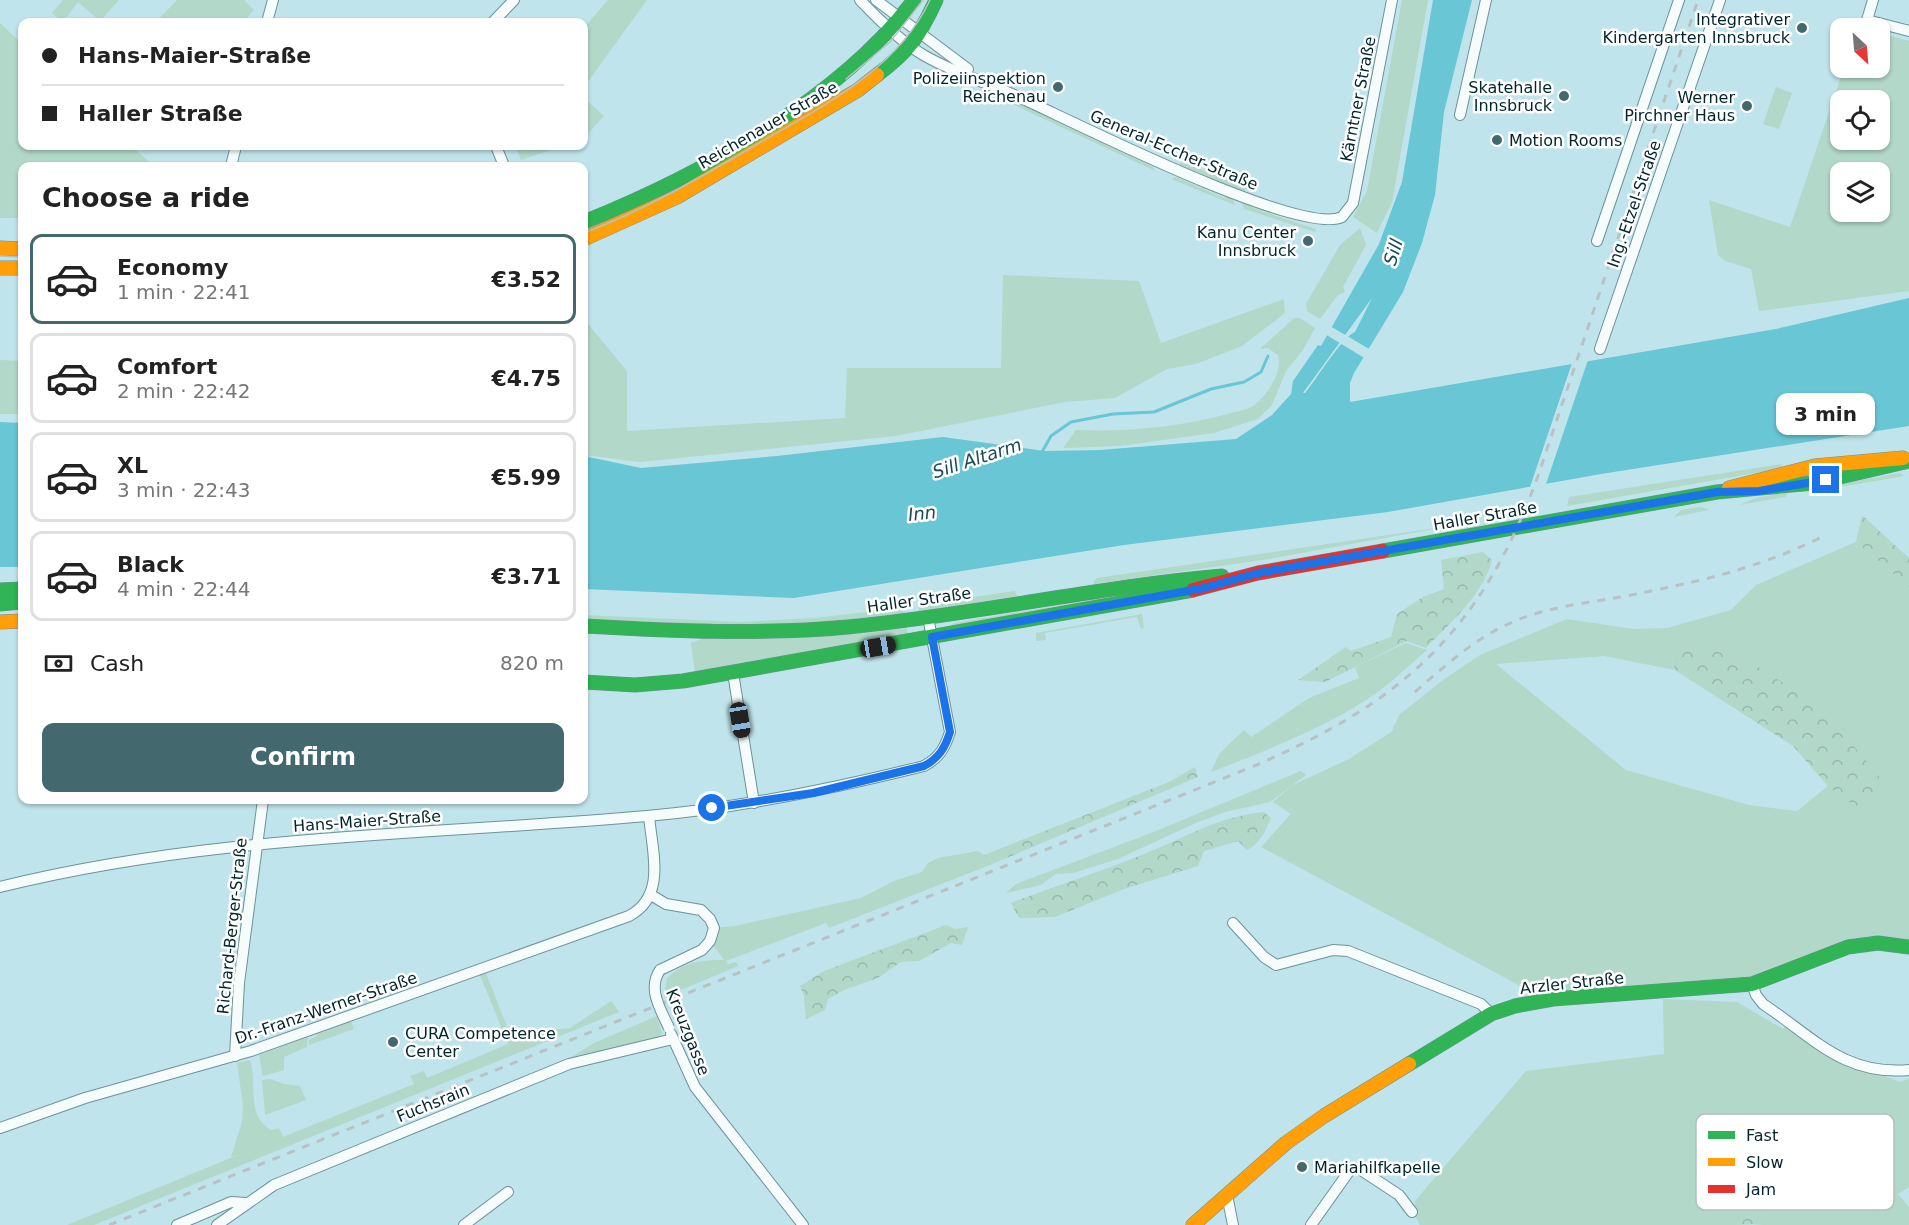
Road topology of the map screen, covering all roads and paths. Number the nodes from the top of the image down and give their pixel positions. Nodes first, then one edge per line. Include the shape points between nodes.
1 (273, 0) edge
2 (514, 0) edge
3 (860, 0) edge
4 (876, 0) edge
5 (914, 0) edge
6 (936, 0) edge
7 (1392, 0) edge
8 (1486, 0) edge
9 (1679, 0) edge
10 (1720, 0) edge
11 (1873, 0) edge
12 (268, 18) edge
13 (497, 18) edge
14 (901, 18) junction
15 (891, 29) junction
16 (1909, 31) edge
17 (920, 33) junction
18 (911, 46) junction
19 (983, 80) junction
20 (1460, 115) dead end
21 (1353, 203) joint
22 (588, 220) edge
23 (588, 237) edge
24 (1597, 241) dead end
25 (0, 248) edge
26 (18, 249) edge
27 (0, 268) edge
28 (18, 268) edge
29 (1600, 349) dead end
30 (1909, 459) edge
31 (1258, 573) junction
32 (18, 591) edge
33 (1, 601) edge
34 (18, 603) edge
35 (928, 617) junction
36 (18, 621) edge
37 (0, 622) edge
38 (588, 626) edge
39 (932, 637) junction
40 (733, 673) junction
41 (588, 682) edge
42 (753, 803) junction
43 (262, 804) edge
44 (649, 816) junction
45 (256, 844) junction
46 (0, 887) edge
47 (651, 895) junction
48 (1233, 923) dead end
49 (1909, 947) edge
50 (1752, 984) junction
51 (1491, 1014) junction
52 (671, 1034) junction
53 (235, 1056) junction
54 (1909, 1070) edge
55 (0, 1128) edge
56 (508, 1192) dead end
57 (1227, 1195) junction
58 (246, 1203) junction
59 (1412, 1212) dead end
60 (177, 1225) edge
61 (217, 1225) edge
62 (464, 1225) edge
63 (802, 1225) edge
64 (1193, 1225) edge
65 (1233, 1225) edge
66 (1311, 1225) edge

1 - 12 street
2 - 13 street
3 - 15 street, General-Eccher-Straße
4 - 14 street, General-Eccher-Straße
5 - 14 main road, Reichenauer Straße
6 - 17 main road, Reichenauer Straße
7 - 21 street, Kärntner Straße
8 - 20 street
9 - 24 street, Ing.-Etzel-Straße
10 - 29 street, Ing.-Etzel-Straße
11 - 16 street via 1867,20
14 - 15 main road, Reichenauer Straße
14 - 17 street, General-Eccher-Straße
15 - 18 street, General-Eccher-Straße
15 - 22 main road, Reichenauer Straße via 855,66 767,128 647,196
17 - 18 main road, Reichenauer Straße
17 - 19 street, General-Eccher-Straße
18 - 19 street, General-Eccher-Straße via 936,62
18 - 23 main road, Reichenauer Straße via 880,74 808,121 677,197
19 - 21 street, General-Eccher-Straße via 1162,165 1274,208 1324,221 1349,212
25 - 26 main road
27 - 28 main road
30 - 31 main road, Haller Straße via 1869,459 1785,473 1717,492
31 - 35 main road, Haller Straße via 1103,590
31 - 39 main road, Haller Straße via 1204,588
32 - 33 main road
33 - 34 main road
35 - 38 main road, Haller Straße via 765,633
35 - 39 street, Hans-Maier-Straße
36 - 37 main road
39 - 40 main road, Haller Straße
39 - 42 street, Hans-Maier-Straße via 950,732 936,759 924,766 838,787
40 - 41 main road, Haller Straße via 635,686
40 - 42 street
42 - 44 street, Hans-Maier-Straße
43 - 45 street, Richard-Berger-Straße
44 - 45 street, Hans-Maier-Straße
44 - 47 street via 655,874
45 - 46 street, Hans-Maier-Straße via 134,858
45 - 53 street, Richard-Berger-Straße via 239,983
47 - 52 street, Kreuzgasse, bridge via 666,904 701,910 714,928 702,950 660,970 655,981 655,994
47 - 53 street, Dr.-Franz-Werner-Straße via 629,916
48 - 51 street via 1275,965 1348,951 1481,1004
49 - 50 main road, Arzler Straße via 1878,943 1848,947
50 - 51 main road, Arzler Straße via 1553,999
50 - 54 street via 1763,1004 1836,1057 1869,1069
51 - 57 main road, Arzler Straße via 1324,1116 1286,1143
52 - 58 street, Fuchsrain via 569,1064 274,1185
52 - 63 street, Kreuzgasse via 694,1087
53 - 55 street, Dr.-Franz-Werner-Straße via 85,1098
56 - 62 street
57 - 64 main road, Arzler Straße
57 - 65 street
58 - 60 street via 231,1202
58 - 61 street, Fuchsrain
59 - 66 street via 1399,1196 1358,1168 1350,1170

